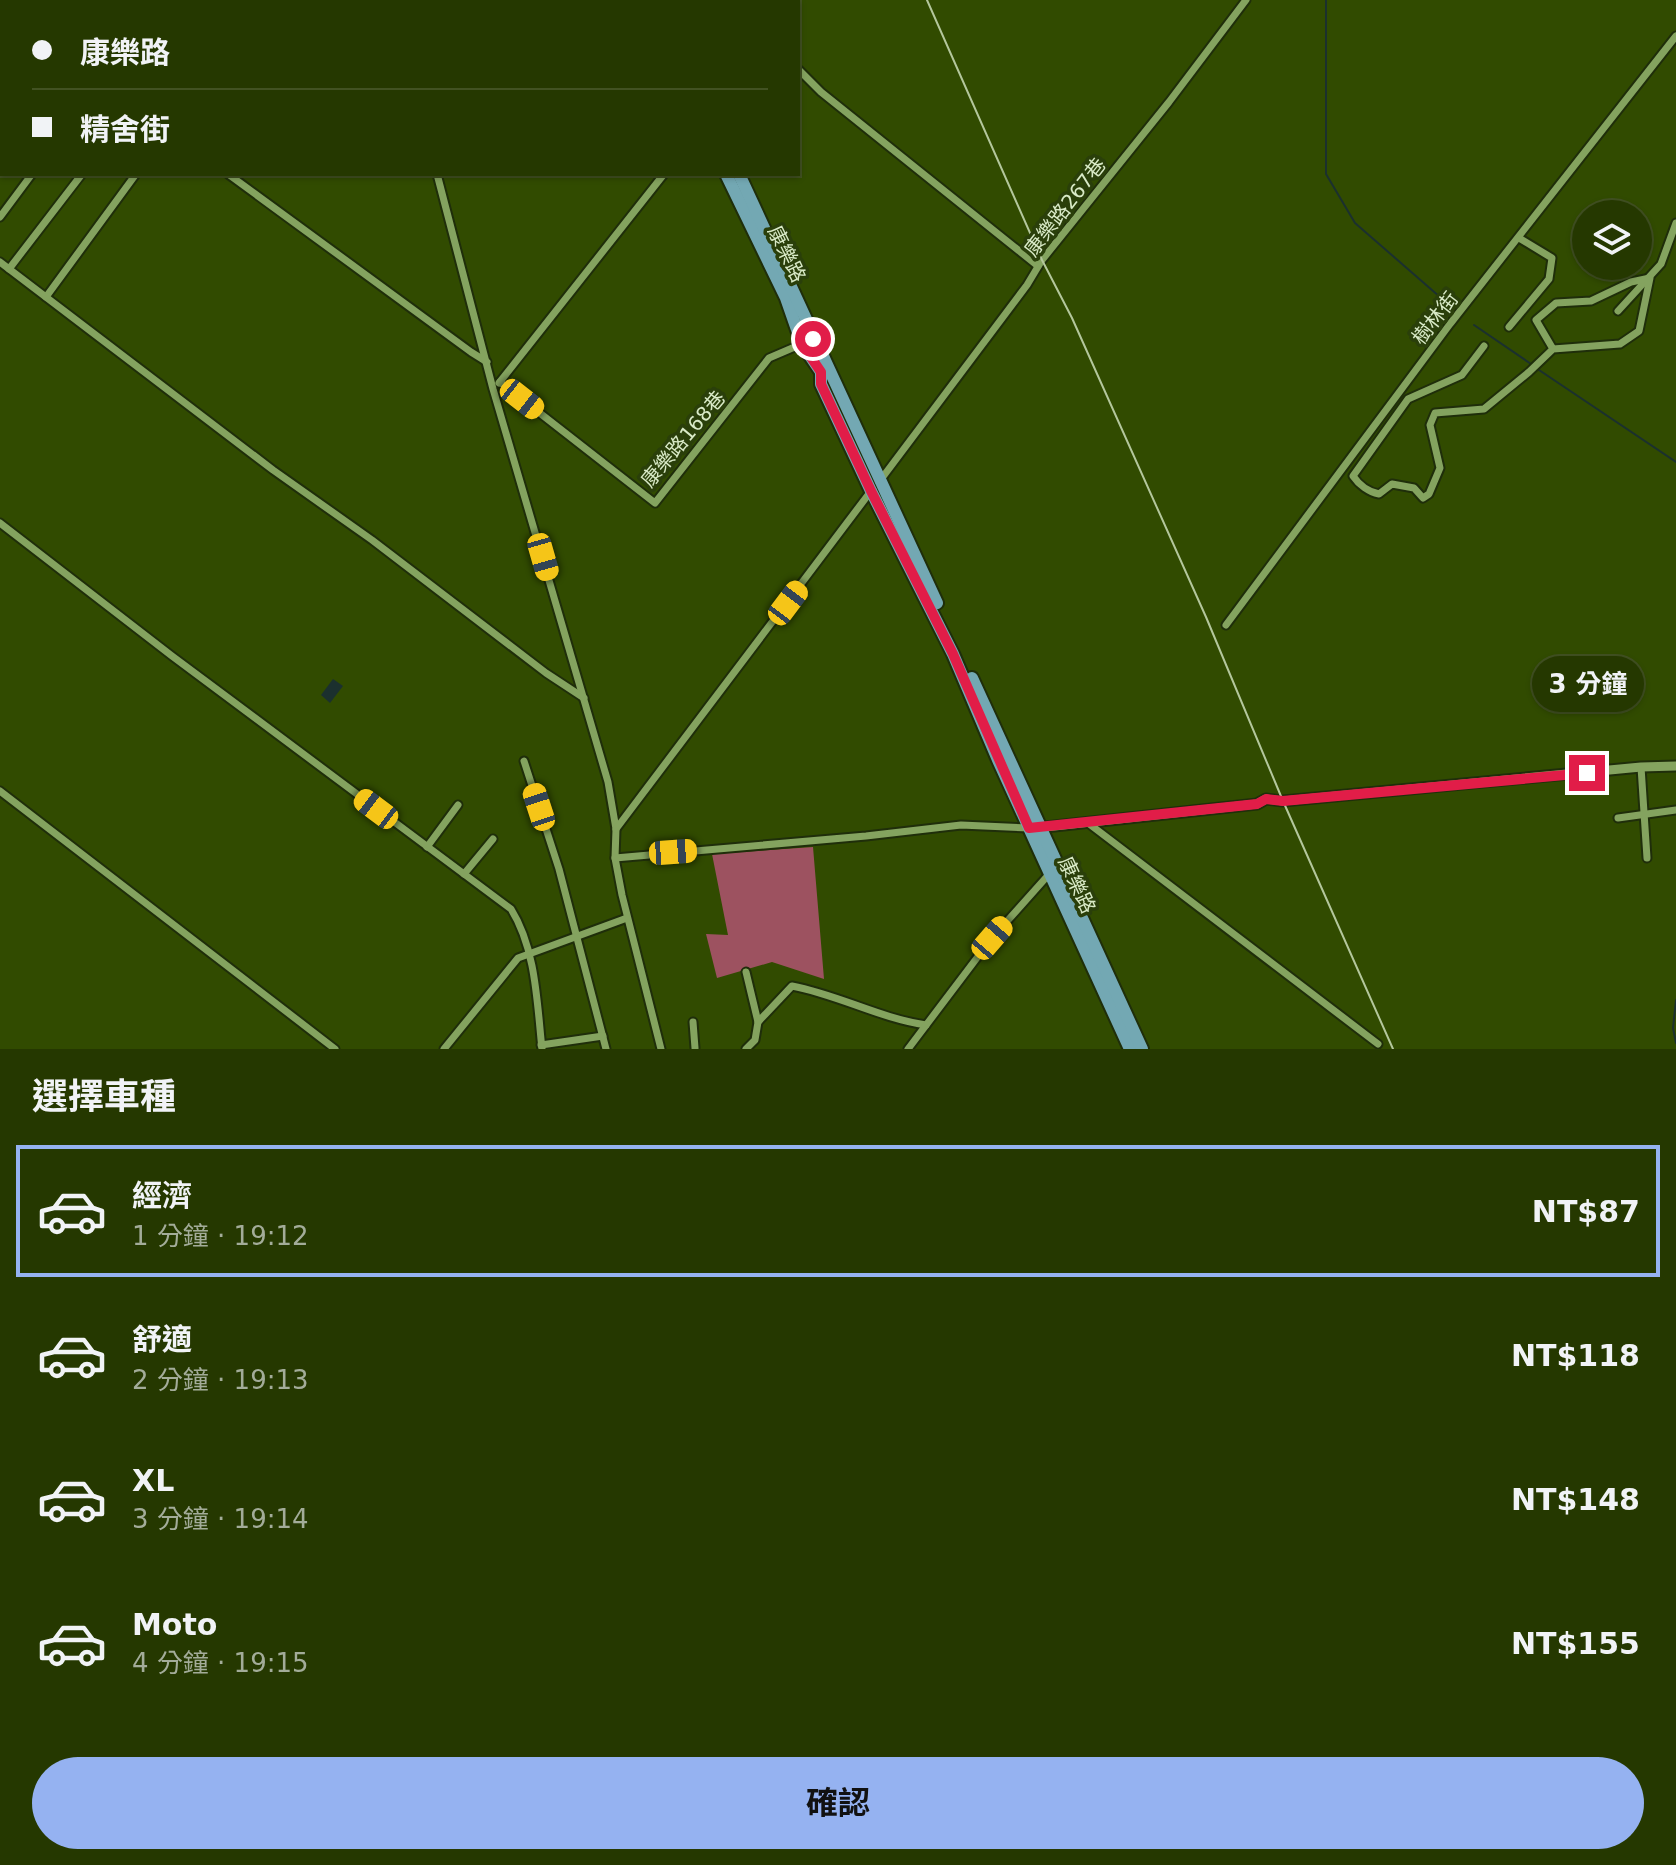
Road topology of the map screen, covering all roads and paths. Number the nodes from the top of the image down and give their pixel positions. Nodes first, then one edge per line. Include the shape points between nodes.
1 (1246, 0) edge
2 (1676, 36) edge
3 (800, 71) edge
4 (31, 176) edge
5 (80, 176) edge
6 (135, 176) edge
7 (231, 176) edge
8 (438, 176) edge
9 (662, 176) edge
10 (727, 176) edge
11 (740, 176) edge
12 (0, 217) edge
13 (1676, 223) edge
14 (1519, 238) junction
15 (0, 262) edge
16 (1038, 266) junction
17 (9, 269) junction
18 (1652, 275) edge
19 (1640, 280) edge
20 (1648, 280) edge
21 (1650, 280) edge
22 (46, 297) junction
23 (1618, 311) dead end
24 (1509, 327) dead end
25 (808, 342) junction
26 (1484, 346) dead end
27 (1553, 349) junction
28 (487, 362) junction
29 (500, 382) junction
30 (493, 389) junction
31 (875, 486) junction
32 (0, 523) edge
33 (1226, 625) dead end
34 (584, 698) junction
35 (524, 761) dead end
36 (1676, 766) edge
37 (1641, 767) junction
38 (0, 791) edge
39 (458, 805) dead end
40 (1676, 810) edge
41 (1645, 814) junction
42 (1618, 818) dead end
43 (1088, 823) junction
44 (1035, 828) junction
45 (616, 829) junction
46 (493, 839) dead end
47 (427, 847) junction
48 (615, 858) junction
49 (1647, 858) dead end
50 (1055, 870) junction
51 (464, 874) junction
52 (627, 918) junction
53 (577, 936) junction
54 (529, 953) junction
55 (746, 972) dead end
56 (693, 1022) dead end
57 (758, 1022) junction
58 (926, 1025) junction
59 (603, 1036) junction
60 (1378, 1044) dead end
61 (542, 1047) edge
62 (335, 1049) edge
63 (444, 1049) edge
64 (606, 1049) edge
65 (661, 1049) edge
66 (695, 1049) edge
67 (746, 1049) edge
68 (908, 1049) edge
69 (1130, 1049) edge
70 (1142, 1049) edge

1 - 16 street, 康樂路267巷
2 - 14 street, 樹林街
3 - 16 street
4 - 12 street
5 - 17 street
6 - 22 street
7 - 28 street
8 - 28 street
9 - 29 street
10 - 25 main road, 康樂路
11 - 25 main road, 康樂路
13 - 18 street
14 - 24 street via 1552,258 1549,279
14 - 33 street, 樹林街
15 - 17 street
16 - 31 street, 康樂路267巷
17 - 22 street
19 - 27 street via 1591,301 1556,303 1536,320
20 - 23 street
21 - 27 street via 1639,331 1620,344
22 - 34 street
25 - 29 street, 康樂路168巷 via 769,358 655,503
25 - 31 main road, 康樂路
26 - 27 street via 1462,375 1408,399 1353,476 1356,481 1379,494 1392,484 1414,488 1423,498 1429,494 1440,468 1430,425 1435,413 1484,409
28 - 30 street
29 - 30 street
30 - 34 street
31 - 44 main road, 康樂路
31 - 45 street, 康樂路267巷
32 - 47 street
34 - 45 street
35 - 53 street
36 - 37 street
37 - 41 street
37 - 43 street via 1266,799
38 - 62 street
39 - 47 street
40 - 41 street
41 - 42 street
41 - 49 street
43 - 44 street
43 - 60 street
44 - 48 street via 961,825
44 - 50 main road, 康樂路
45 - 48 street
46 - 51 street
47 - 51 street
48 - 52 street
50 - 58 street via 992,938
50 - 69 main road, 康樂路
50 - 70 main road, 康樂路
51 - 54 street via 511,909
52 - 53 street
52 - 65 street
53 - 54 street
53 - 59 street
54 - 61 street
54 - 63 street via 509,968
55 - 57 street
56 - 66 street
57 - 58 street via 792,986
57 - 67 street via 755,1040
58 - 68 street
59 - 61 street
59 - 64 street

